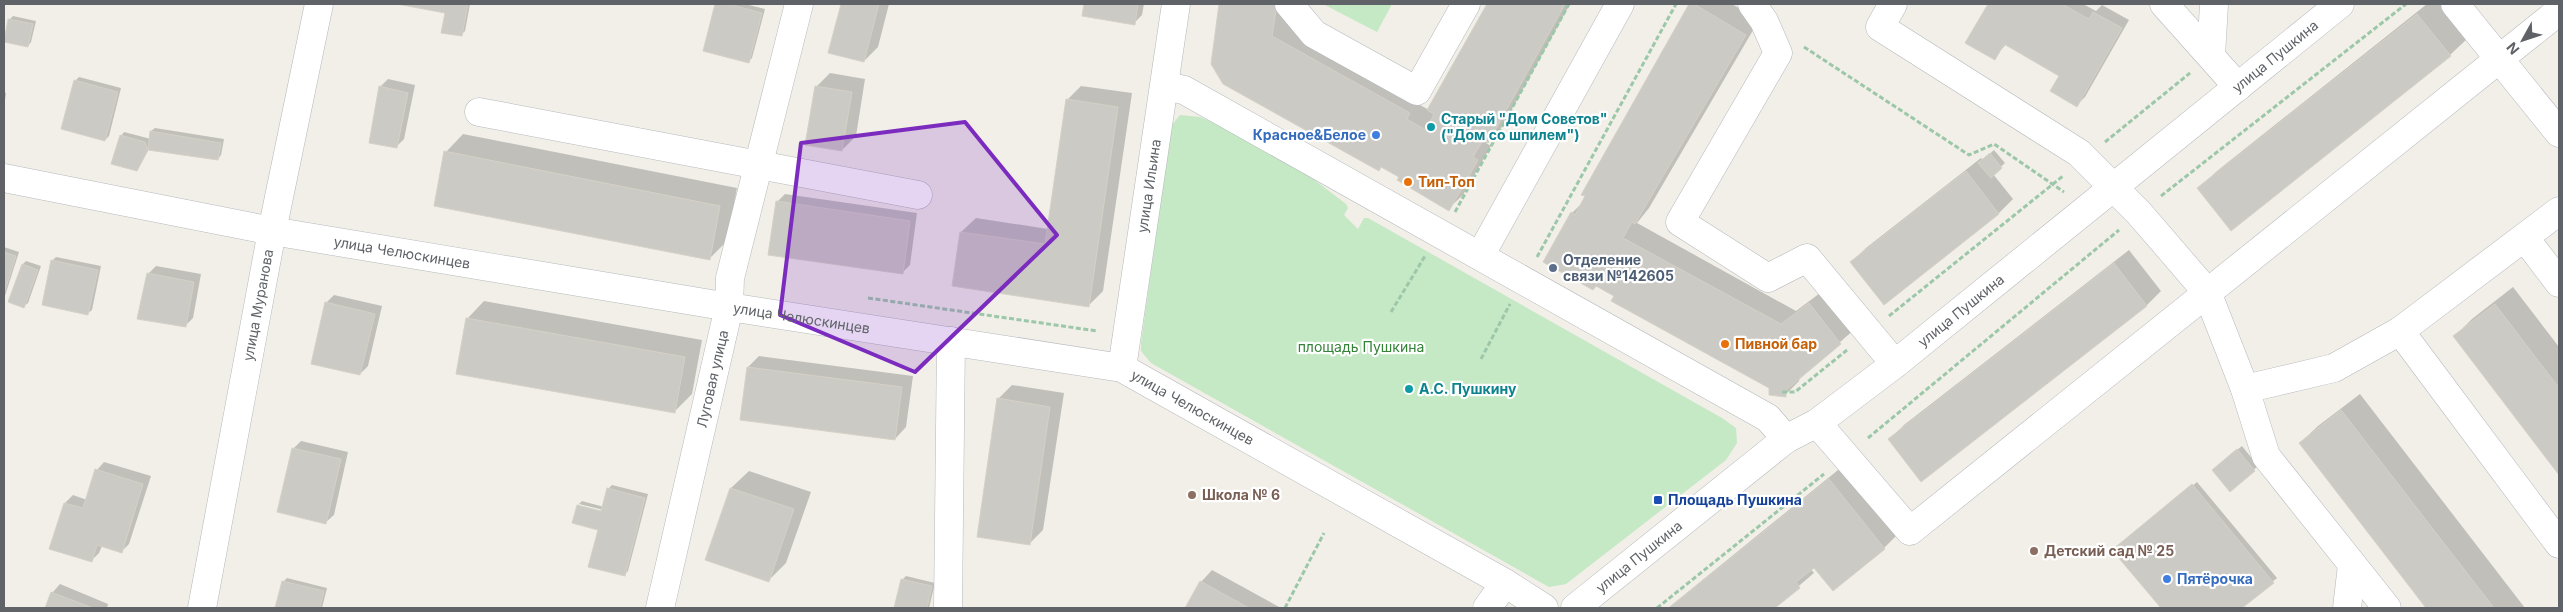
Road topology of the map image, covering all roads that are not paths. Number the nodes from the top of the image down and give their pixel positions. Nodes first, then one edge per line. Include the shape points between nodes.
1 (319, 4) edge
2 (799, 4) edge
3 (1176, 4) edge
4 (1289, 4) edge
5 (1466, 4) edge
6 (1620, 4) edge
7 (1893, 4) edge
8 (2164, 4) edge
9 (2214, 4) edge
10 (2340, 4) edge
11 (2455, 4) edge
12 (1763, 9) edge
13 (2559, 12) edge
14 (2211, 56) junction
15 (2500, 58) junction
16 (1166, 86) junction
17 (2238, 87) junction
18 (480, 112) dead end
19 (2559, 133) edge
20 (758, 166) junction
21 (4, 178) edge
22 (2113, 186) junction
23 (918, 195) dead end
24 (2559, 212) edge
25 (272, 230) junction
26 (2525, 238) junction
27 (1480, 256) junction
28 (2559, 283) edge
29 (2207, 292) junction
30 (729, 307) junction
31 (2400, 330) junction
32 (951, 341) junction
33 (1895, 364) junction
34 (1122, 368) junction
35 (2245, 389) junction
36 (1817, 423) junction
37 (1786, 439) junction
38 (2559, 544) edge
39 (2352, 564) junction
40 (1505, 583) junction
41 (202, 608) edge
42 (660, 608) edge
43 (948, 608) edge
44 (1487, 608) edge
45 (1544, 608) edge
46 (1574, 608) edge
47 (2347, 608) edge
48 (2387, 608) edge

1 - 25 street, улица Муранова
2 - 20 street, Луговая улица
3 - 16 street, улица Ильина
4 - 5 street via 1314,34 1417,91
6 - 27 street
7 - 22 street via 1880,26 2079,153
8 - 14 street
9 - 14 street
10 - 17 street, улица Пушкина
11 - 15 street
12 - 33 street via 1778,53 1680,222 1768,278 1808,258
13 - 15 street
14 - 17 street
15 - 19 street
15 - 29 street
16 - 27 street via 1184,90
16 - 34 street, улица Ильина
17 - 22 street, улица Пушкина
18 - 20 street
20 - 23 street
20 - 30 street, Луговая улица via 730,278
21 - 25 street, улица Челюскинцев
22 - 29 street
22 - 33 street, улица Пушкина
24 - 26 street
25 - 30 street, улица Челюскинцев
25 - 41 street, улица Муранова
26 - 28 street
26 - 31 street
27 - 37 street via 1768,418
29 - 35 street
29 - 36 street via 1910,531
30 - 32 street, улица Челюскинцев
30 - 42 street, Луговая улица
31 - 35 street via 2334,368
31 - 38 street
32 - 34 street, улица Челюскинцев
32 - 43 street
33 - 36 street, улица Пушкина
34 - 40 street, улица Челюскинцев
35 - 39 street via 2266,456
36 - 37 street, улица Пушкина
37 - 46 street, улица Пушкина
39 - 47 street
39 - 48 street
40 - 44 street
40 - 45 street, улица Челюскинцев

